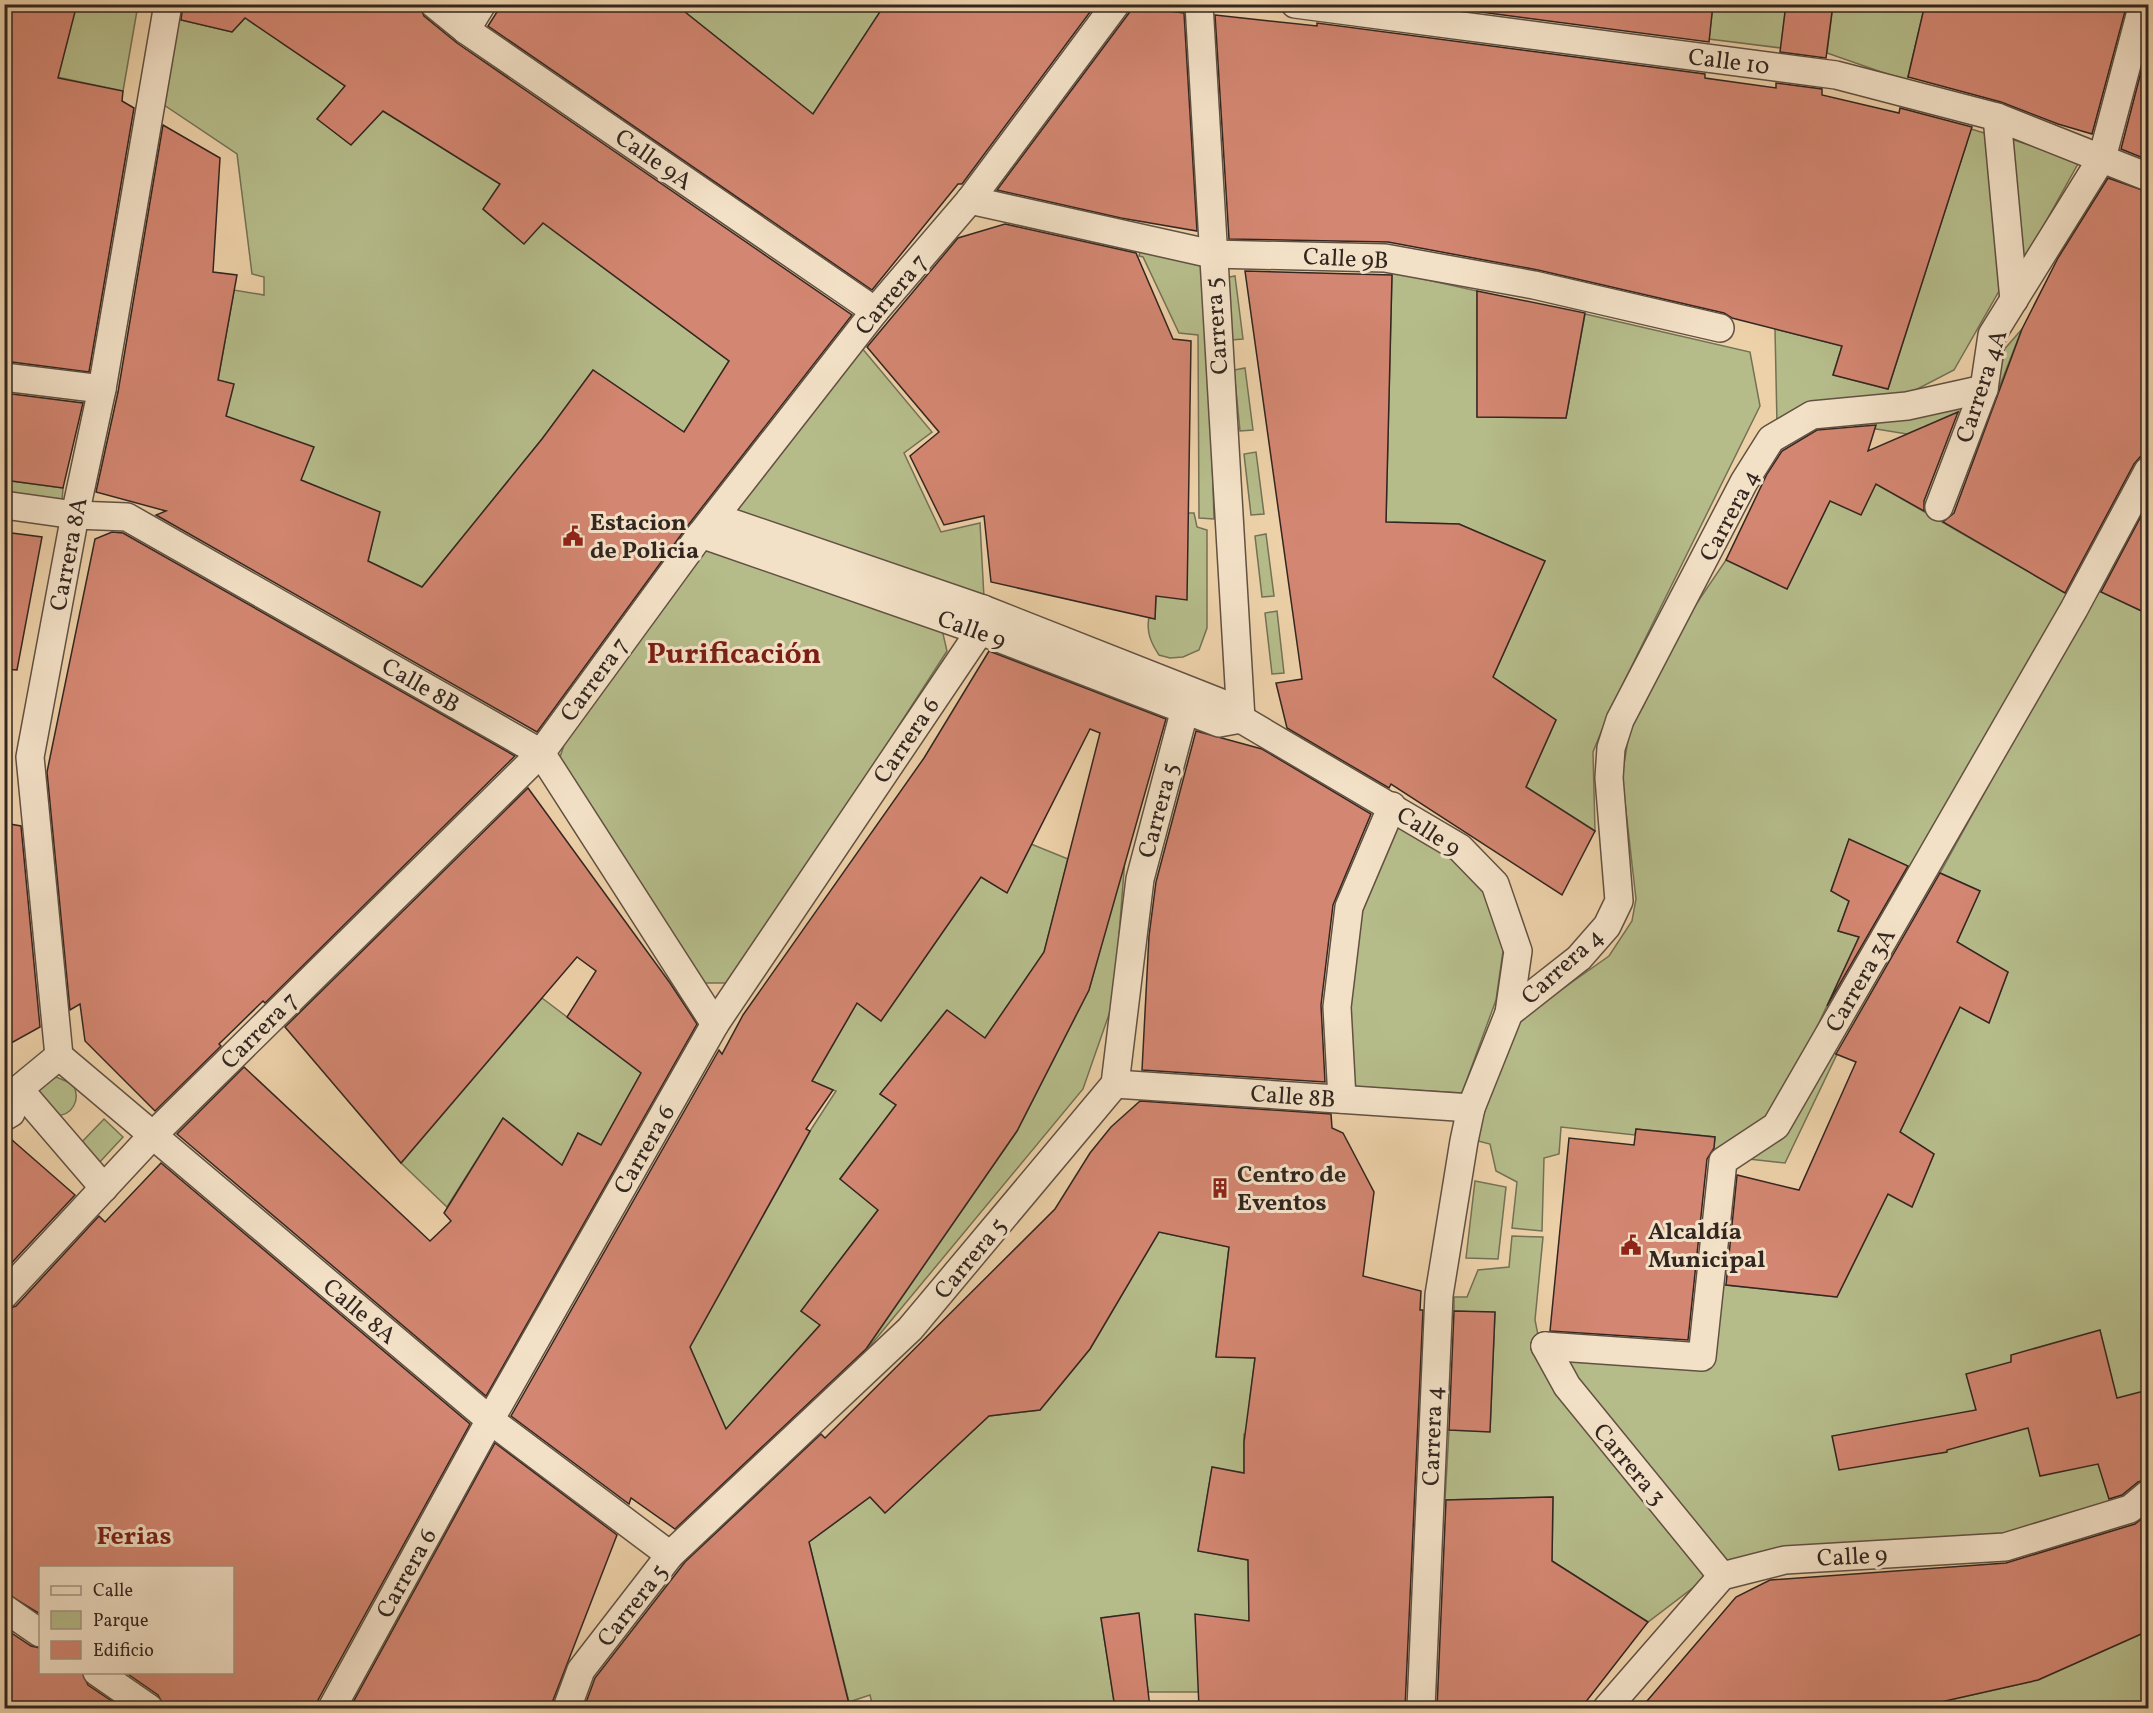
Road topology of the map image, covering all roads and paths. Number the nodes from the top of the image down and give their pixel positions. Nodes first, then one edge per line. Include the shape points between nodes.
1 (168, 4) edge
2 (434, 4) edge
3 (482, 4) edge
4 (1116, 4) edge
5 (1199, 4) edge
6 (1295, 4) edge
7 (2143, 4) edge
8 (466, 30) junction
9 (1997, 117) junction
10 (2102, 158) junction
11 (2148, 177) edge
12 (970, 200) junction
13 (1212, 254) junction
14 (2014, 300) junction
15 (875, 311) junction
16 (1720, 328) dead end
17 (4, 377) edge
18 (102, 389) junction
19 (1984, 389) junction
20 (2148, 471) edge
21 (4, 505) edge
22 (1939, 507) dead end
23 (75, 515) junction
24 (708, 525) junction
25 (981, 620) junction
26 (1185, 709) junction
27 (1241, 719) junction
28 (540, 753) junction
29 (1392, 806) junction
30 (1509, 1013) junction
31 (715, 1024) junction
32 (58, 1056) junction
33 (1115, 1084) junction
34 (12, 1089) edge
35 (1342, 1099) junction
36 (1471, 1108) junction
37 (4, 1117) edge
38 (152, 1136) junction
39 (104, 1188) junction
40 (4, 1295) edge
41 (1545, 1346) joint
42 (490, 1420) junction
43 (2148, 1494) edge
44 (670, 1556) junction
45 (1722, 1576) junction
46 (4, 1608) edge
47 (39, 1632) edge
48 (100, 1674) edge
49 (149, 1708) edge
50 (332, 1708) edge
51 (567, 1708) edge
52 (1421, 1708) edge
53 (1607, 1708) edge

1 - 18 street, Carrera 8A
2 - 8 street, Calle 9A
3 - 8 street
4 - 12 street, Carrera 7
5 - 13 street, Carrera 5
6 - 9 street, Calle 10 via 1836,75
7 - 10 street
8 - 15 street, Calle 9A
9 - 10 street, Calle 10
9 - 14 street, Carrera 4A
10 - 11 street, Calle 10
10 - 14 street, Carrera 4A
12 - 13 street, Calle 9B
12 - 15 street, Carrera 7
13 - 16 street, Calle 9B via 1384,258 1534,285
13 - 27 street, Carrera 5
14 - 19 street, Carrera 4A via 1992,335
15 - 24 street, Carrera 7
17 - 18 street
18 - 23 street, Carrera 8A
19 - 22 street, Carrera 4A
19 - 30 street, Carrera 4 via 1907,406 1812,415 1771,439 1744,482 1620,720 1611,748 1609,778 1619,901 1607,926 1580,958
20 - 41 street, Carrera 3A via 2068,620 1776,1126 1723,1161 1701,1357
21 - 23 street, Calle 8B
23 - 28 street, Calle 8B via 127,518
23 - 32 street, Carrera 8A via 30,757
24 - 25 street, Calle 9
24 - 28 street, Carrera 7
25 - 26 street, Calle 9
25 - 27 street, Calle 9 via 1224,704
25 - 31 street, Carrera 6
26 - 27 street, Calle 9 via 1219,723
26 - 33 street, Carrera 5 via 1140,879
27 - 29 street, Calle 9
28 - 31 street, Calle 8B
28 - 38 street, Carrera 7
29 - 30 street, Calle 9 via 1460,848 1495,884 1518,951
29 - 35 street via 1349,907 1337,1007
30 - 36 street, Carrera 4
31 - 42 street, Carrera 6
32 - 34 street
32 - 38 street, Calle 8A
33 - 35 street, Calle 8B
33 - 44 street, Carrera 5 via 910,1329
34 - 37 street via 11,1113
34 - 39 street
35 - 36 street, Calle 8B
36 - 52 street, Carrera 4 via 1438,1295
38 - 39 street, Carrera 7
38 - 42 street, Calle 8A
39 - 40 street, Carrera 7
41 - 45 street, Carrera 3 via 1567,1386
42 - 44 street, Calle 8A
42 - 50 street, Carrera 6
43 - 45 street, Calle 9 via 2130,1509 2005,1547 1785,1560
44 - 51 street, Carrera 5 via 581,1670
45 - 53 street
46 - 47 street
48 - 49 street

